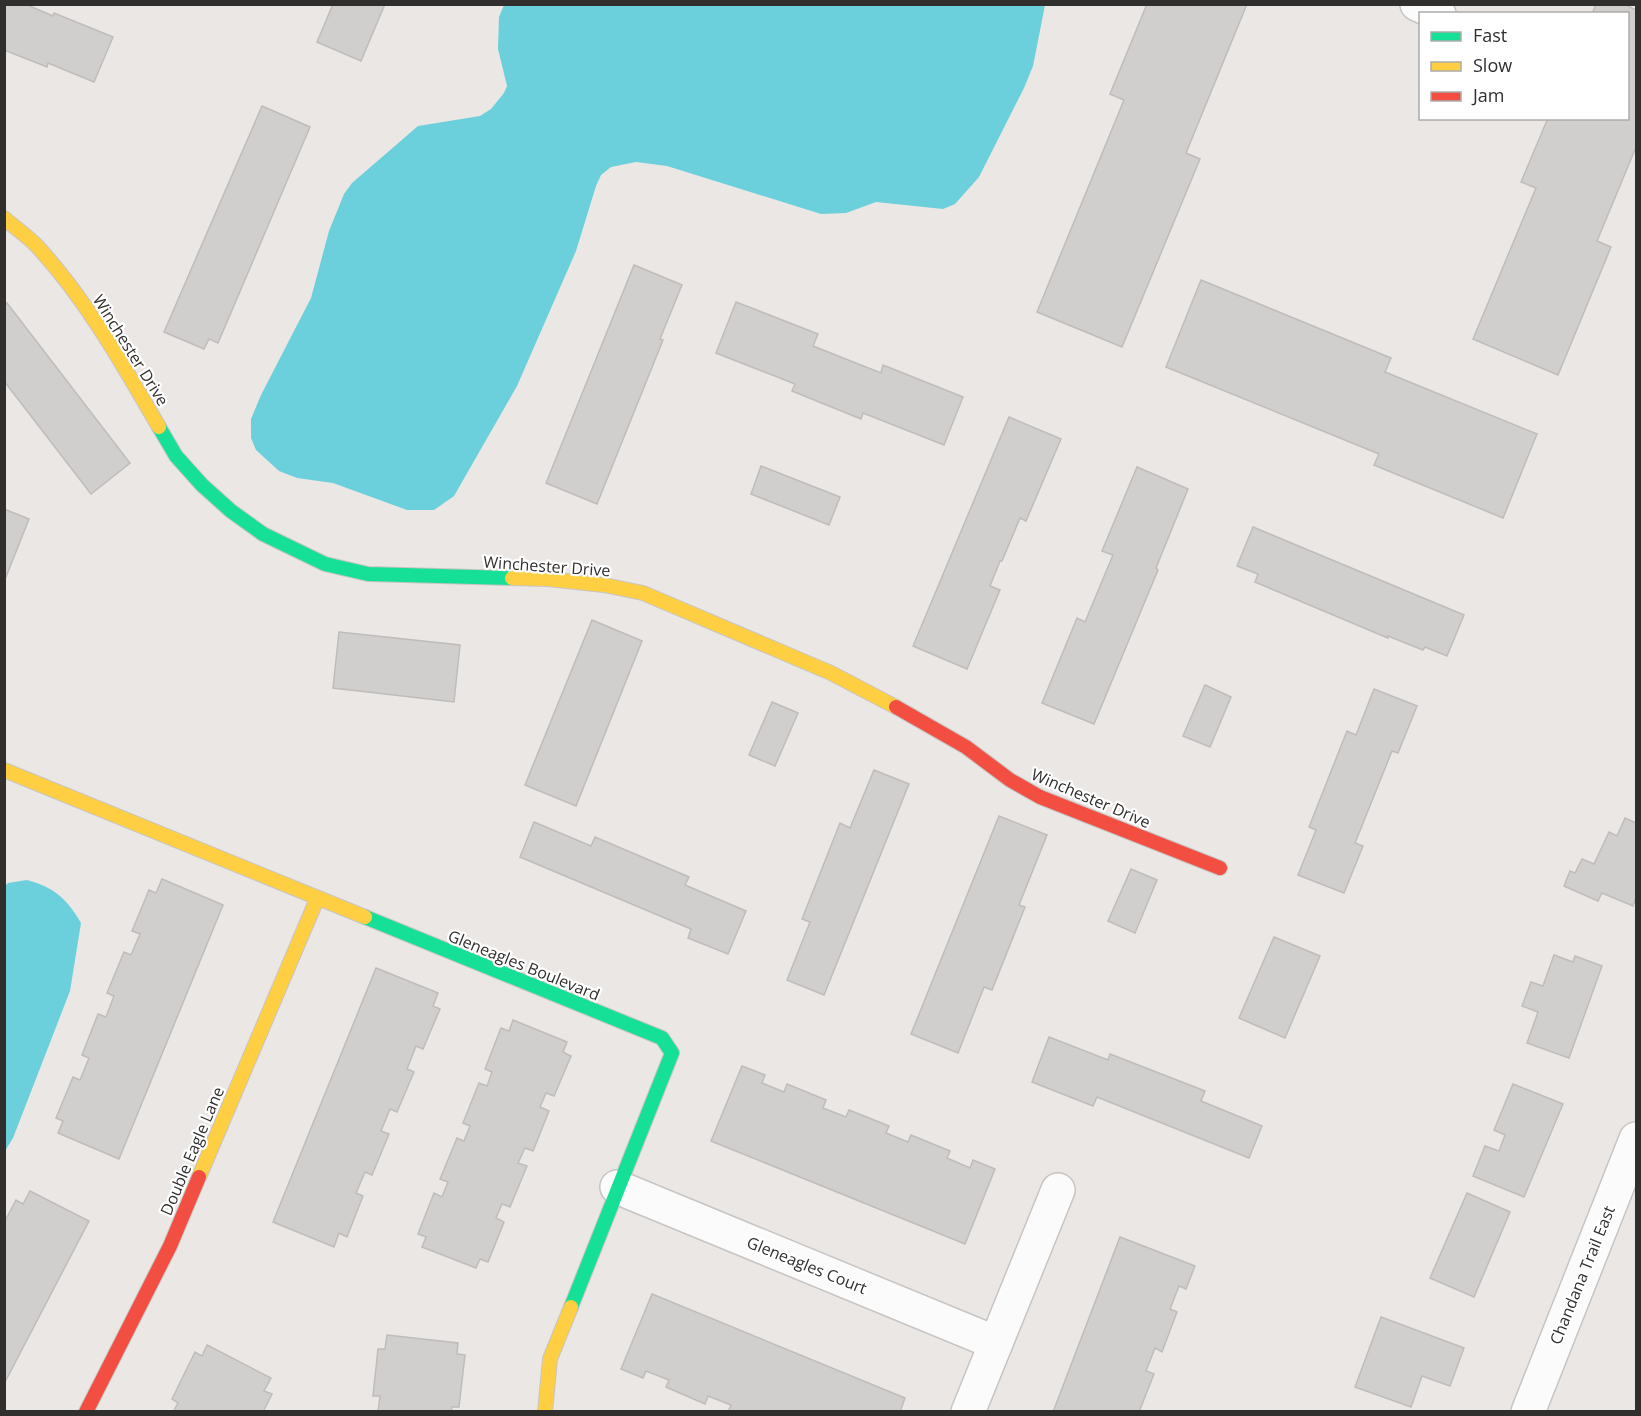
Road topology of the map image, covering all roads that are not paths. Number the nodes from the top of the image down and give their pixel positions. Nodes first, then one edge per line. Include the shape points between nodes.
1 (1417, 4) edge
2 (1435, 12) edge
3 (4, 218) edge
4 (4, 770) edge
5 (1220, 867) dead end
6 (317, 899) junction
7 (1636, 1139) edge
8 (617, 1187) junction
9 (1058, 1190) dead end
10 (996, 1344) junction
11 (86, 1412) edge
12 (545, 1412) edge
13 (968, 1412) edge
14 (1528, 1412) edge

1 - 2 street
3 - 5 street, Winchester Drive via 34,243 78,295 176,456 202,485 263,534 325,564 368,574 548,579 643,593 880,697 966,747 1040,797
4 - 6 street, Gleneagles Boulevard
6 - 8 street, Gleneagles Boulevard via 662,1038 672,1053
6 - 11 street, Double Eagle Lane via 170,1246
7 - 14 street, Chandana Trail East
8 - 10 street, Gleneagles Court
8 - 12 street, Gleneagles Boulevard via 550,1359
9 - 10 street
10 - 13 street

